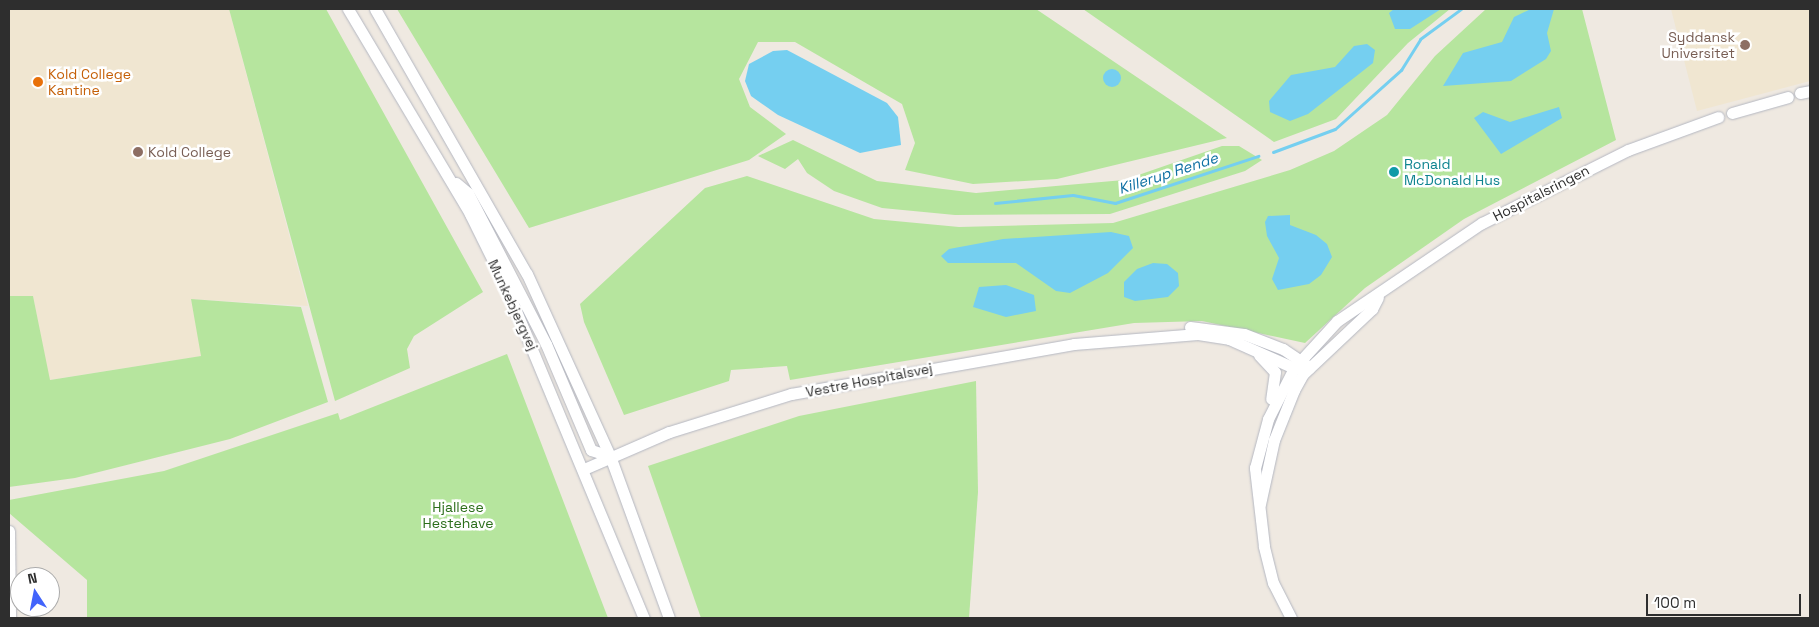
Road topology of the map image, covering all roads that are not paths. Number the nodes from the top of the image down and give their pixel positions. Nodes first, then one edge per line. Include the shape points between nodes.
1 (348, 9) edge
2 (375, 9) edge
3 (1788, 97) dead end
4 (1732, 113) dead end
5 (1718, 117) dead end
6 (448, 176) junction
7 (1165, 334) junction
8 (1302, 365) junction
9 (1265, 429) junction
10 (610, 456) junction
11 (584, 469) junction
12 (1259, 506) junction
13 (9, 531) edge
14 (10, 618) edge
15 (644, 618) edge
16 (669, 618) edge
17 (1291, 618) edge

1 - 6 street, Munkebjergvej
2 - 10 street, Munkebjergvej via 526,274
3 - 4 street
5 - 8 street, Hospitalsringen via 1628,150 1482,223 1378,297 1338,321
6 - 10 street via 468,193 546,344 591,450
6 - 11 street, Munkebjergvej via 519,314
7 - 8 street, Vestre Hospitalsvej via 1229,339
7 - 9 street via 1229,345 1270,364 1276,382
7 - 10 street, Vestre Hospitalsvej via 1074,344 791,394 687,426
8 - 9 street, Hospitalsringen
8 - 12 street, Hospitalsringen via 1281,421
9 - 12 street, Hospitalsringen via 1255,468
10 - 11 street, Vestre Hospitalsvej
10 - 16 street, Munkebjergvej
11 - 15 street, Munkebjergvej
12 - 17 street, Hospitalsringen via 1273,582
13 - 14 street

